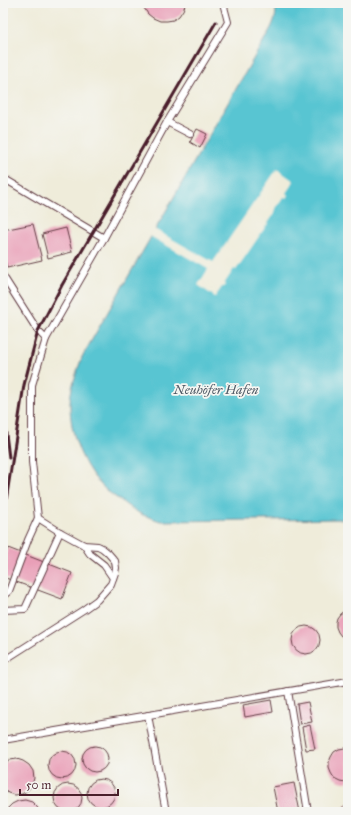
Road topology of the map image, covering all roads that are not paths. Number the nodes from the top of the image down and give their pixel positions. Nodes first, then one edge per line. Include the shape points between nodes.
1 (223, 3) edge
2 (168, 122) junction
3 (190, 134) dead end
4 (3, 178) edge
5 (104, 238) junction
6 (3, 276) edge
7 (46, 339) junction
8 (38, 518) junction
9 (60, 532) junction
10 (84, 545) junction
11 (113, 578) junction
12 (3, 596) edge
13 (3, 610) edge
14 (3, 661) edge
15 (348, 681) edge
16 (288, 691) junction
17 (148, 715) junction
18 (3, 740) edge
19 (166, 812) edge
20 (308, 812) edge

1 - 2 lane via 228,22
2 - 3 lane
2 - 5 lane
4 - 5 lane
5 - 7 lane
6 - 7 lane via 38,331
7 - 8 lane via 32,385 32,462
8 - 9 lane
8 - 12 lane via 9,592
9 - 10 lane
9 - 13 lane via 25,609
10 - 11 lane
10 - 11 lane via 98,546 112,557 116,568
11 - 14 lane via 107,589 92,604
15 - 16 lane
16 - 17 lane
16 - 20 lane
17 - 18 lane
17 - 19 lane

